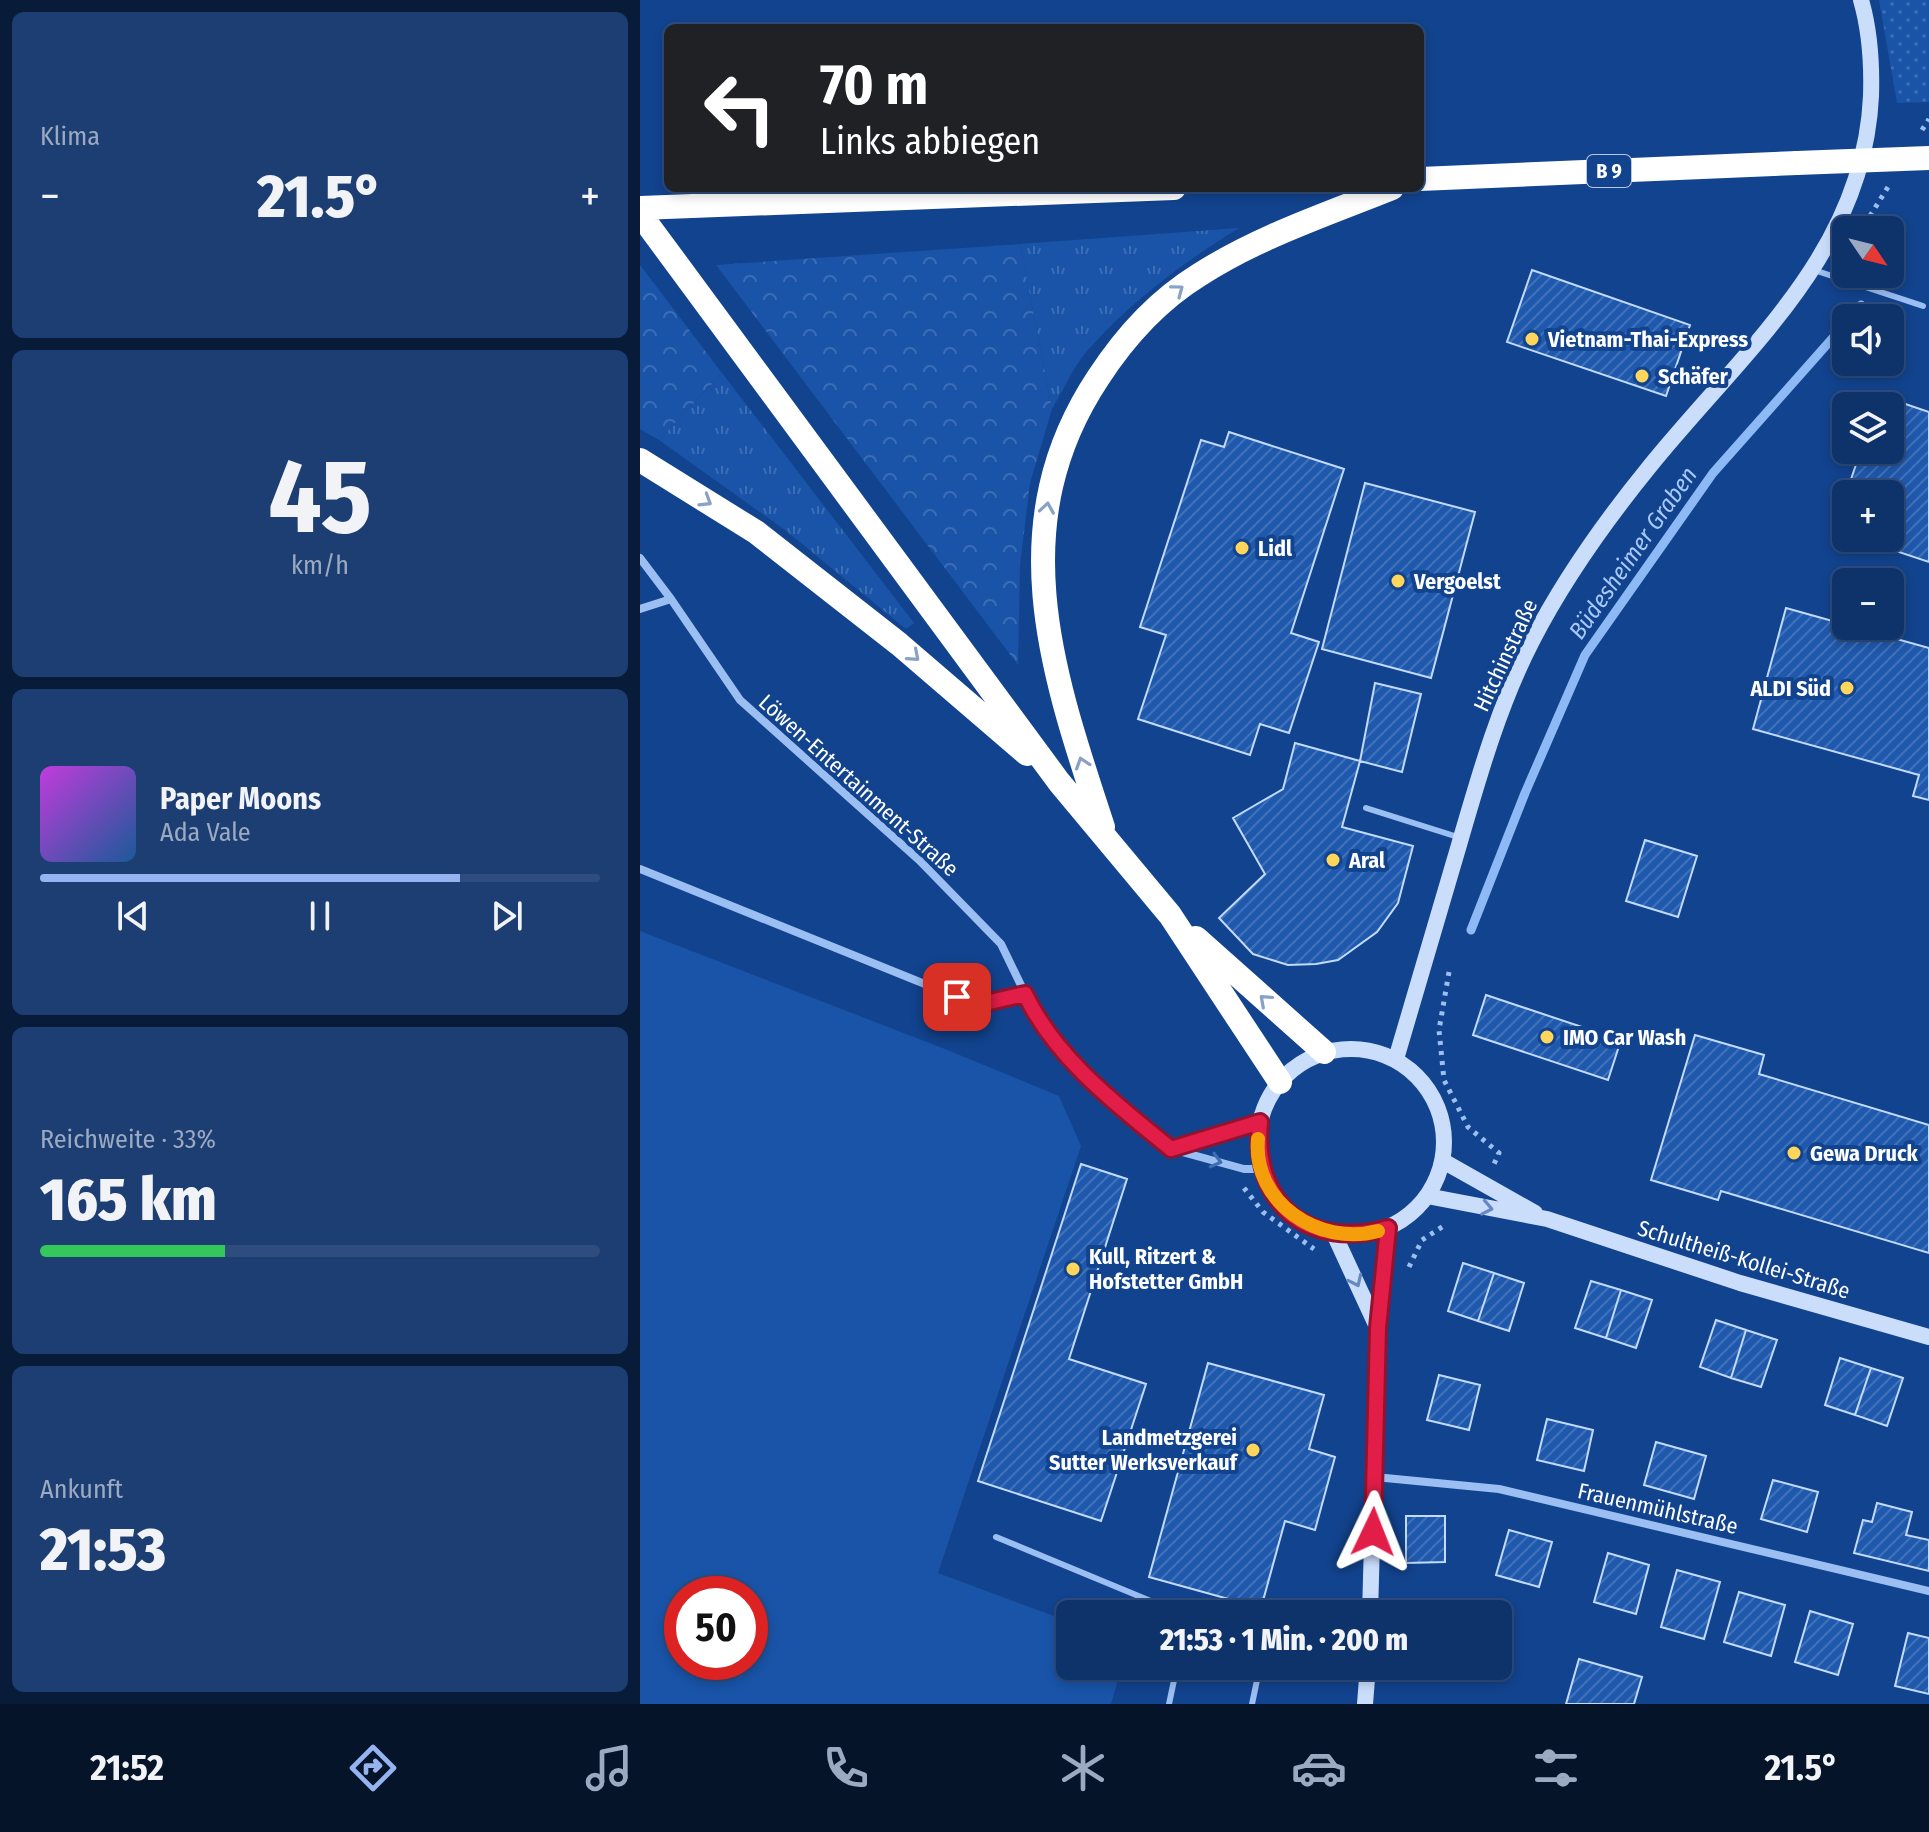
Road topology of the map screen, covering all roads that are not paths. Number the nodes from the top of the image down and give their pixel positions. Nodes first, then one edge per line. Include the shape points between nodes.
1 (1861, 0) edge
2 (1929, 158) edge
3 (1424, 179) edge
4 (1065, 192) edge
5 (1382, 192) edge
6 (640, 211) edge
7 (1814, 270) junction
8 (1923, 306) dead end
9 (640, 460) edge
10 (640, 558) edge
11 (671, 599) junction
12 (640, 609) edge
13 (1059, 782) junction
14 (1366, 808) dead end
15 (1107, 837) junction
16 (1461, 838) junction
17 (640, 869) edge
18 (1170, 915) junction
19 (1025, 994) junction
20 (1324, 1052) junction
21 (1396, 1059) junction
22 (1280, 1082) junction
23 (1260, 1122) junction
24 (1171, 1149) junction
25 (1443, 1161) junction
26 (1261, 1169) junction
27 (1427, 1196) junction
28 (1547, 1219) junction
29 (1388, 1228) junction
30 (1334, 1234) junction
31 (1378, 1328) junction
32 (1929, 1337) edge
33 (1375, 1477) junction
34 (996, 1537) dead end
35 (1929, 1591) edge
36 (1148, 1600) edge
37 (1371, 1600) edge
38 (1174, 1680) edge
39 (1257, 1680) edge
40 (1367, 1680) edge
41 (1169, 1704) edge
42 (1252, 1704) edge
43 (1365, 1704) edge

1 - 7 main road, Hitchinstraße via 1871,77 1864,149 1845,212
2 - 3 highway, B 9, bridge
4 - 6 highway
15 -> 5 highway via 1063,704 1044,606 1046,519 1073,424 1111,357 1136,327 1196,276 1265,239
6 - 13 highway
7 - 8 lane
7 - 16 main road, Hitchinstraße via 1649,467 1569,575 1531,642 1489,741
9 -> 13 highway via 756,532 899,644
10 - 11 street, Löwen-Entertainment-Straße
11 - 12 street
11 - 19 street, Löwen-Entertainment-Straße via 740,700 919,860 1001,944
13 - 15 highway
14 - 16 lane
15 - 18 highway
16 - 21 main road, Hitchinstraße
17 - 19 street via 957,997 985,1003
20 -> 18 highway
18 - 22 highway
19 - 24 street, Löwen-Entertainment-Straße via 1054,1041 1080,1070
20 - 21 main road via 1360,1049
20 - 22 main road via 1299,1064
21 - 25 main road via 1419,1077 1436,1102 1444,1131
22 - 23 main road
23 - 24 street
23 - 26 main road
24 -> 26 street, Löwen-Entertainment-Straße
25 - 27 main road
25 - 28 main road, Schultheiß-Kollei-Straße
26 - 30 main road via 1289,1212
27 -> 28 main road, Schultheiß-Kollei-Straße
27 - 29 main road
28 - 32 main road, Schultheiß-Kollei-Straße via 1740,1283
29 - 30 main road via 1362,1235
29 - 31 main road
30 -> 31 main road
31 - 33 main road
33 - 35 street, Frauenmühlstraße via 1499,1489
33 - 37 main road
34 - 36 lane
38 - 41 lane
39 - 42 lane
40 - 43 main road

